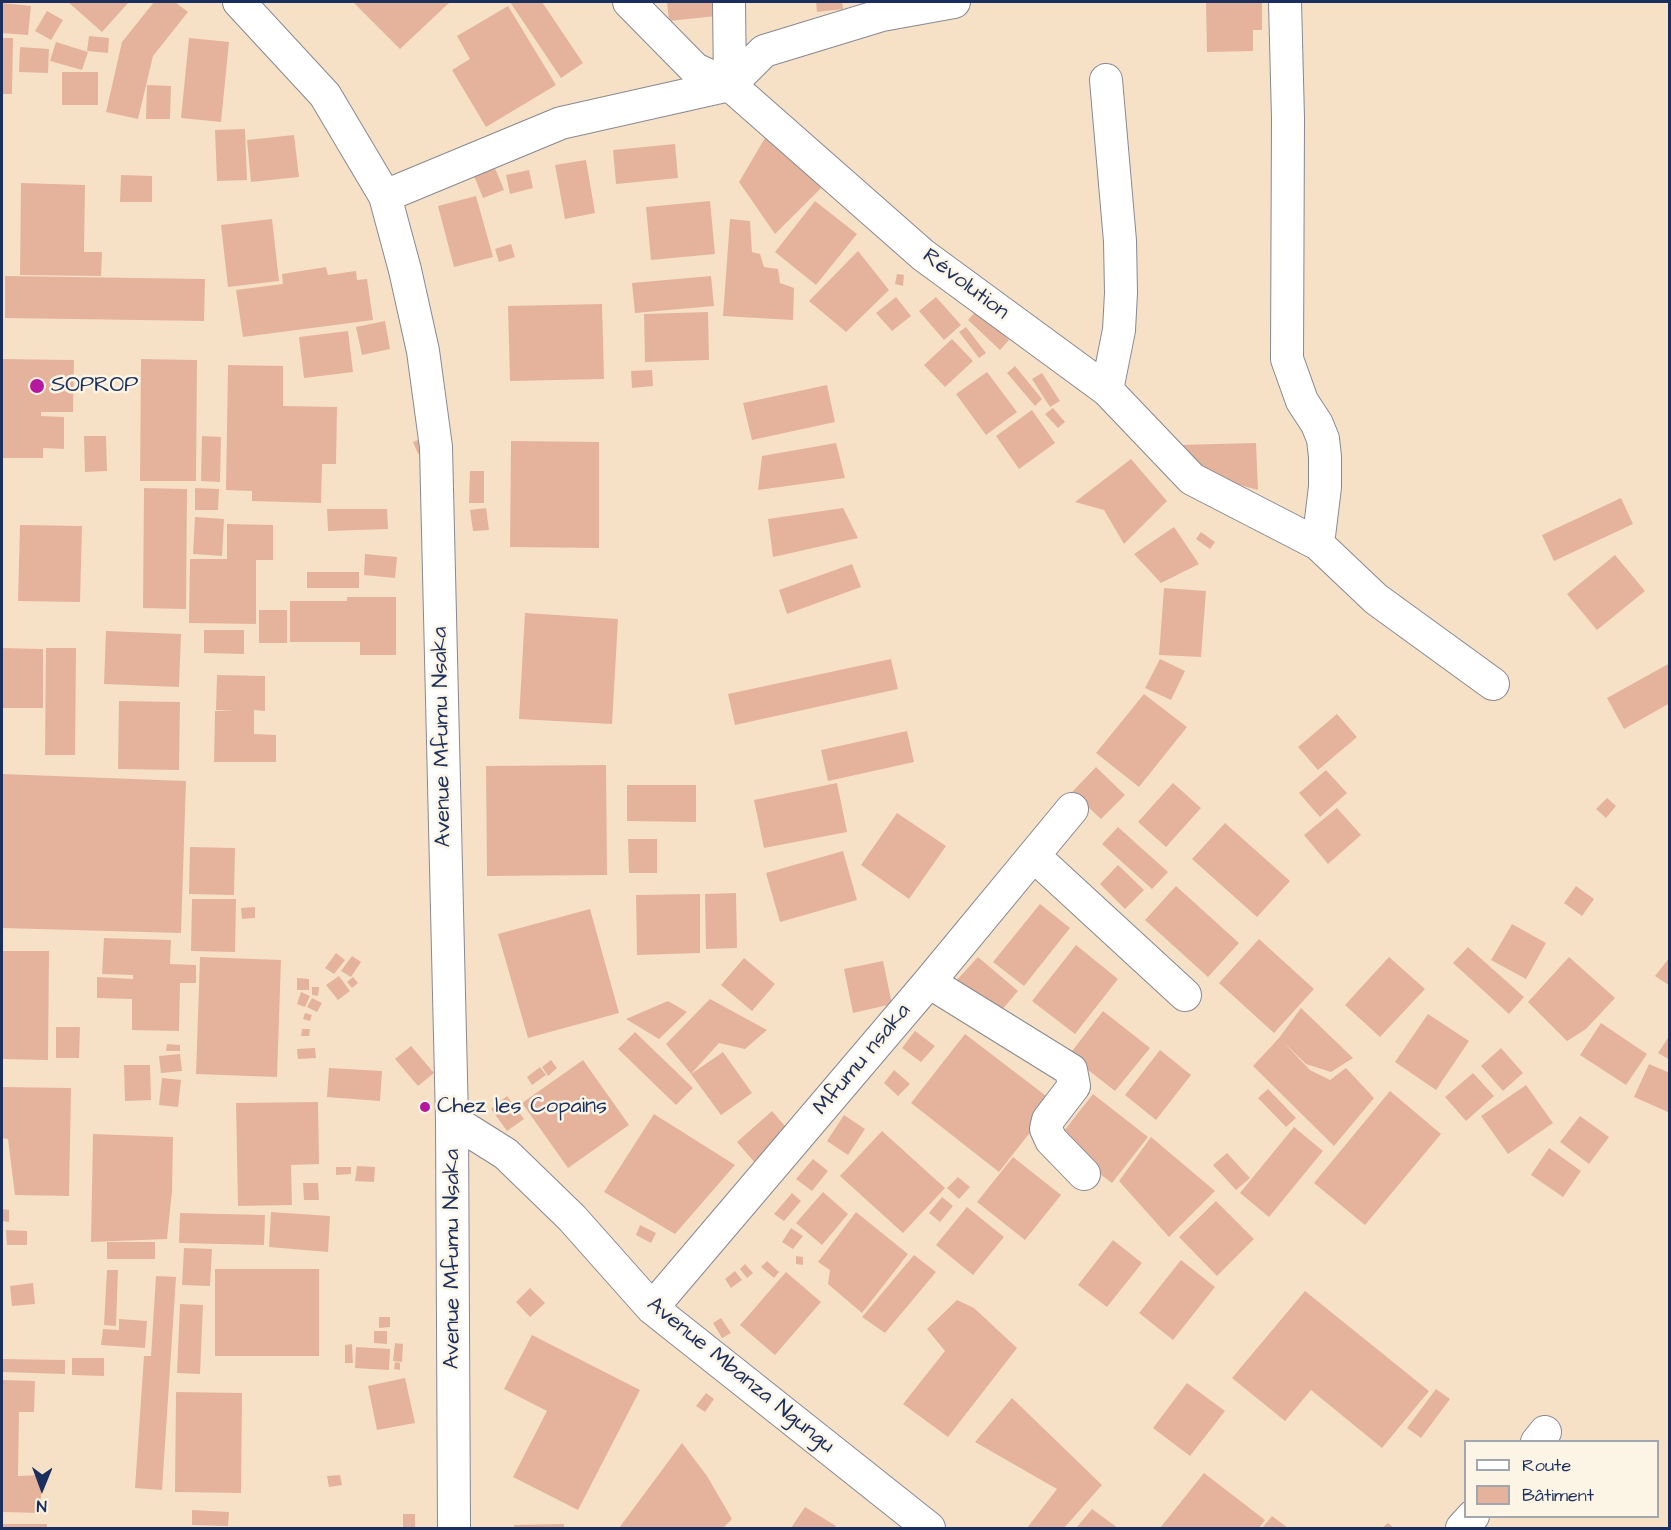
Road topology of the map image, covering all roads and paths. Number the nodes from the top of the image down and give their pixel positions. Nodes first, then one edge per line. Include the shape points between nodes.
1 (239, 2) edge
2 (629, 2) edge
3 (729, 2) edge
4 (954, 2) edge
5 (1285, 2) edge
6 (1106, 80) dead end
7 (730, 85) junction
8 (385, 196) junction
9 (1107, 390) junction
10 (1318, 544) junction
11 (1493, 684) dead end
12 (1072, 810) dead end
13 (1034, 856) junction
14 (929, 982) junction
15 (1185, 995) dead end
16 (452, 1120) junction
17 (1084, 1174) dead end
18 (652, 1308) junction
19 (454, 1528) edge
20 (929, 1528) edge

1 - 8 street, Avenue Mfumu Nsaka via 325,95
2 - 7 street, Révolution via 695,69
3 - 7 street
4 - 7 street via 882,15 764,51
5 - 10 street via 1287,358 1302,401 1323,439 1325,487
6 - 9 street via 1121,293 1119,330
7 - 8 street via 561,123
7 - 9 street, Révolution via 923,255
8 - 16 street, Avenue Mfumu Nsaka via 423,351 436,447
9 - 10 street, Révolution via 1192,479
10 - 11 street, Révolution via 1376,599
12 - 13 street, Mfumu nsaka
13 - 14 street, Mfumu nsaka
13 - 15 street
14 - 17 street via 1071,1070 1074,1086 1048,1120 1046,1129 1051,1140
14 - 18 street, Mfumu nsaka
16 - 18 street, Avenue Mbanza Ngungu via 506,1154 572,1218
16 - 19 street, Avenue Mfumu Nsaka
18 - 20 street, Avenue Mbanza Ngungu

